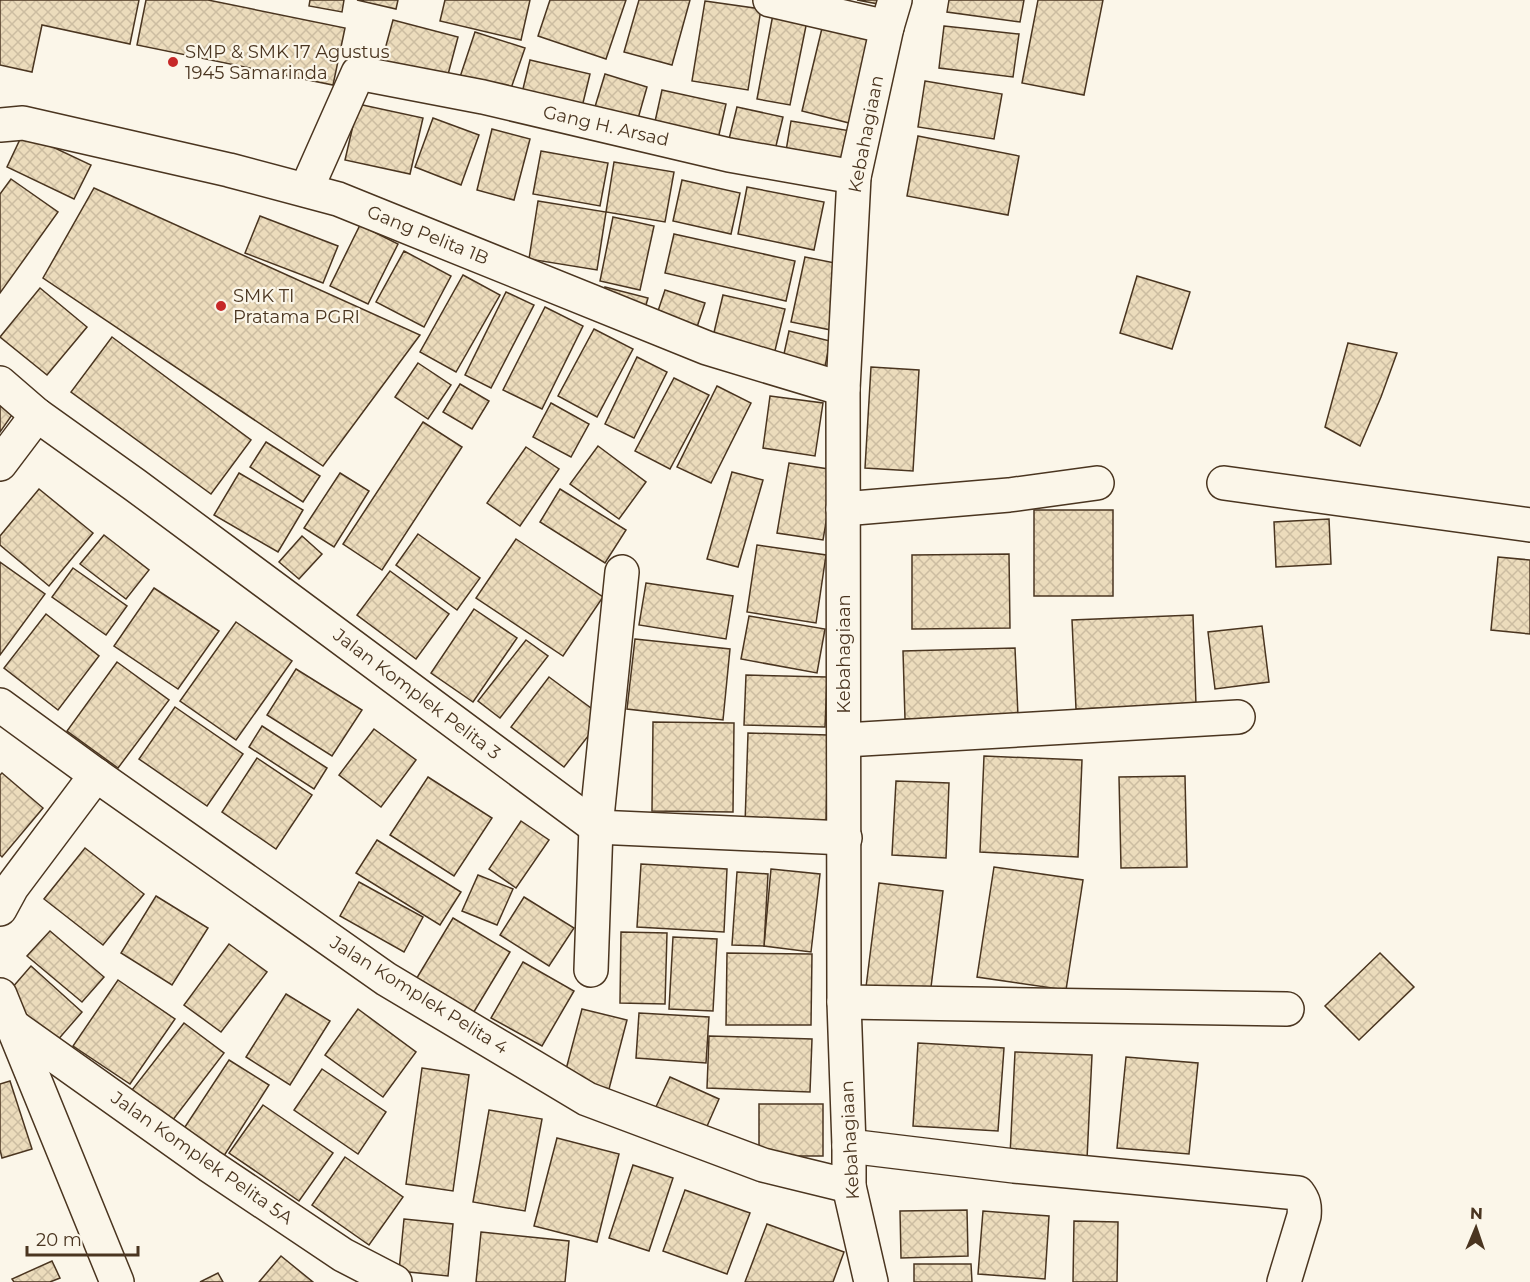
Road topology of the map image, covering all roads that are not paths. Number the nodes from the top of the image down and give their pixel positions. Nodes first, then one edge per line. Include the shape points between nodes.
1 (770, 0) edge
2 (891, 14) edge
3 (0, 125) edge
4 (854, 177) junction
5 (306, 190) junction
6 (0, 383) edge
7 (843, 388) junction
8 (37, 415) junction
9 (0, 464) edge
10 (1097, 483) dead end
11 (1224, 483) dead end
12 (843, 509) junction
13 (1530, 525) edge
14 (622, 572) dead end
15 (0, 705) edge
16 (1238, 717) dead end
17 (845, 740) junction
18 (96, 776) junction
19 (596, 827) junction
20 (845, 838) junction
21 (0, 909) edge
22 (591, 970) dead end
23 (0, 995) edge
24 (844, 1002) junction
25 (1287, 1009) dead end
26 (13, 1026) junction
27 (849, 1146) junction
28 (849, 1186) junction
29 (117, 1282) edge
30 (395, 1282) edge
31 (871, 1282) edge
32 (1284, 1282) edge

1 - 2 street via 813,11
2 - 4 street, Kebahagiaan
3 - 5 street, Gang Pelita 1B via 23,123
4 - 5 street, Gang H. Arsad via 729,155 483,97 358,73
4 - 7 street, Kebahagiaan
5 - 7 street, Gang Pelita 1B via 338,199 707,348
6 - 8 street, Jalan Komplek Pelita 3
7 - 12 street, Kebahagiaan
8 - 9 street
8 - 19 street, Jalan Komplek Pelita 3
10 - 12 street
11 - 13 street
12 - 17 street, Kebahagiaan
14 - 19 street
15 - 18 street, Jalan Komplek Pelita 4
16 - 17 street
17 - 20 street, Kebahagiaan
18 - 21 street via 12,886
18 - 28 street, Jalan Komplek Pelita 4 via 386,979 587,1099 763,1165
19 - 20 street
19 - 22 street
20 - 24 street, Kebahagiaan
23 - 26 street
24 - 25 street
24 - 27 street, Kebahagiaan
26 - 29 street
26 - 30 street, Jalan Komplek Pelita 5A via 210,1166 343,1255
27 - 28 street, Kebahagiaan
27 - 32 street via 1298,1193 1303,1200 1304,1216
28 - 31 street, Kebahagiaan

